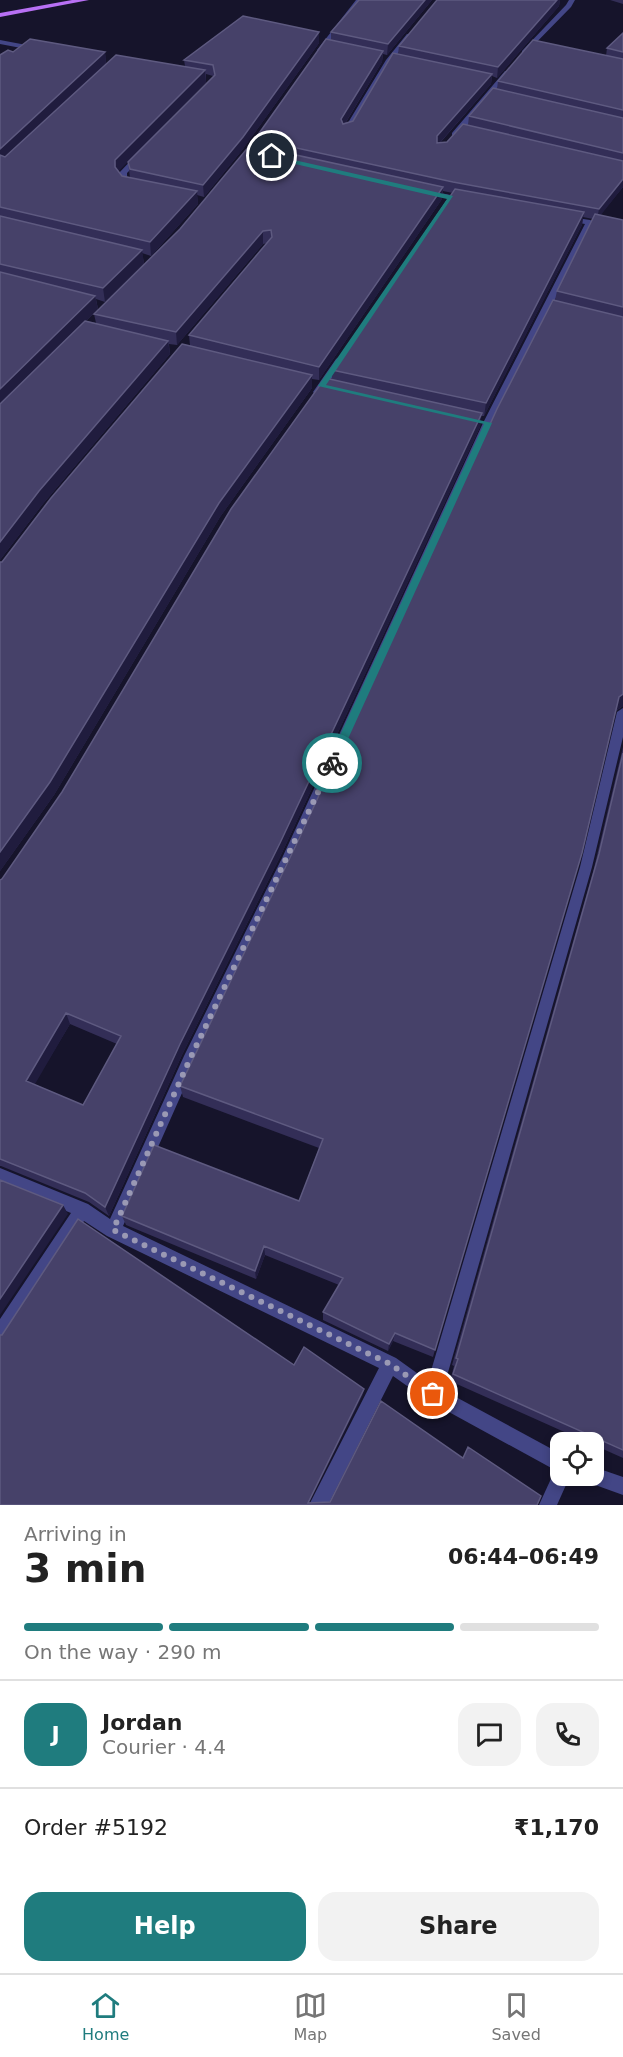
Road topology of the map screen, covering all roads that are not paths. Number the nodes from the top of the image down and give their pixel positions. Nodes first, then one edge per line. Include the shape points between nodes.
1 (40, 0) edge
2 (85, 0) edge
3 (359, 0) edge
4 (572, 0) edge
5 (0, 7) edge
6 (0, 15) edge
7 (416, 27) edge
8 (0, 42) edge
9 (24, 46) junction
10 (530, 46) junction
11 (541, 48) edge
12 (47, 50) edge
13 (16, 53) edge
14 (316, 54) edge
15 (378, 57) edge
16 (388, 60) junction
17 (516, 61) edge
18 (400, 62) edge
19 (511, 68) edge
20 (488, 80) edge
21 (499, 82) junction
22 (489, 94) junction
23 (500, 97) edge
24 (459, 129) junction
25 (347, 131) edge
26 (470, 132) edge
27 (447, 143) edge
28 (147, 149) edge
29 (139, 187) edge
30 (418, 190) edge
31 (474, 202) edge
32 (555, 216) edge
33 (348, 348) edge
34 (308, 405) edge
35 (623, 712) edge
36 (0, 1176) edge
37 (82, 1210) junction
38 (113, 1230) junction
39 (0, 1334) edge
40 (390, 1364) junction
41 (433, 1394) junction
42 (550, 1458) edge
43 (604, 1480) edge
44 (557, 1486) edge
45 (623, 1486) edge
46 (318, 1505) edge
47 (548, 1505) edge

1 - 5 main road
2 - 6 main road
3 - 14 street via 327,46
4 - 10 street
7 - 16 street
8 - 9 street
9 - 12 street
9 - 13 street
10 - 11 street
10 - 17 street
15 - 16 street
16 - 18 street
16 - 25 street
19 - 21 street
20 - 21 street
21 - 22 street
22 - 23 street
22 - 24 street
24 - 26 street
24 - 27 street
28 - 29 street via 123,173 127,185
30 - 31 street via 448,202
32 - 38 street via 595,223 552,310 483,422 289,856 189,1061
33 - 34 street
35 - 41 street via 586,867
36 - 37 street
37 - 38 street
37 - 39 street
38 - 40 street
40 - 41 street
40 - 46 street
41 - 42 street
43 - 45 street
44 - 47 street

